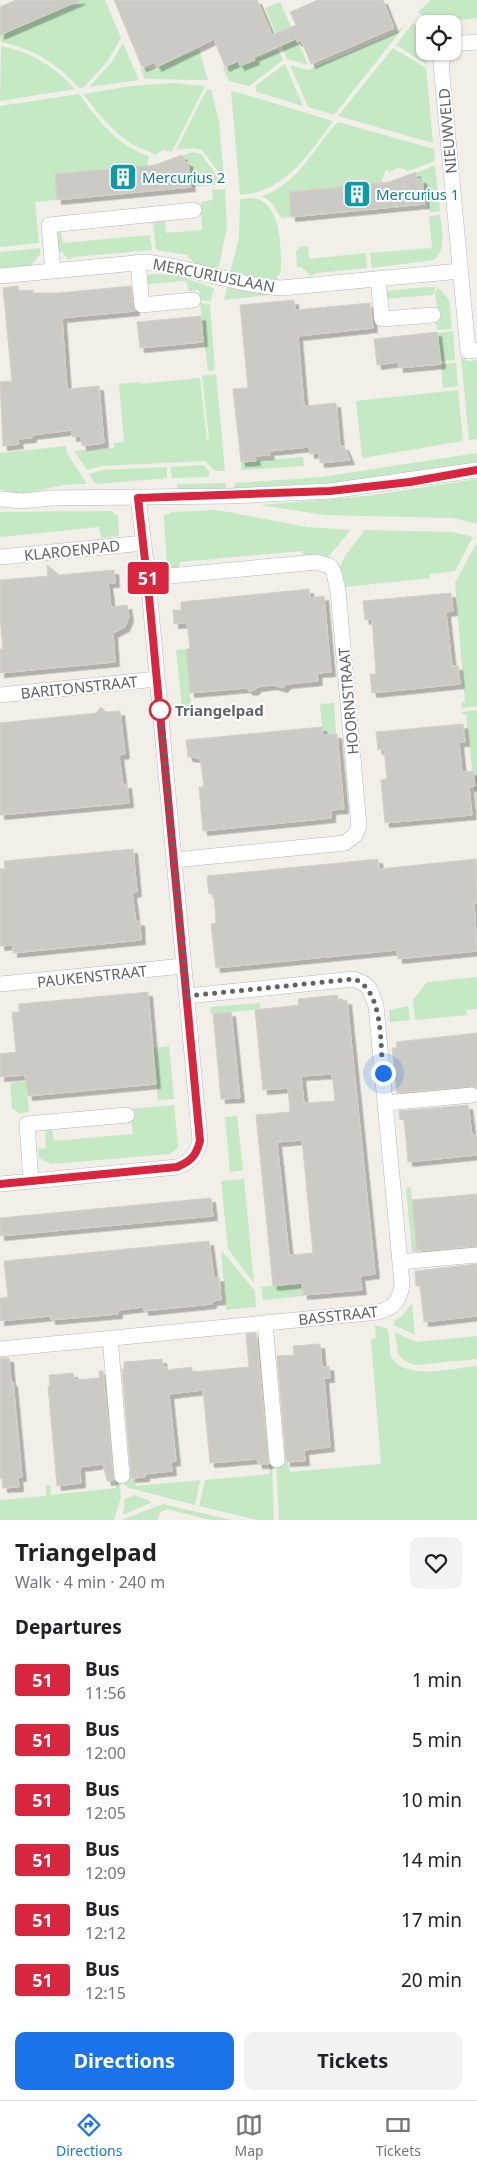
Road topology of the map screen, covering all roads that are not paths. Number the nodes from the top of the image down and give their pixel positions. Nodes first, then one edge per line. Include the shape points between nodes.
1 (477, 42) edge
2 (461, 43) edge
3 (443, 60) edge
4 (194, 210) dead end
5 (138, 262) junction
6 (53, 271) junction
7 (460, 271) junction
8 (0, 276) edge
9 (378, 279) junction
10 (193, 300) dead end
11 (433, 315) dead end
12 (477, 350) edge
13 (477, 470) edge
14 (138, 498) junction
15 (0, 499) edge
16 (144, 543) junction
17 (0, 557) edge
18 (148, 578) junction
19 (157, 680) junction
20 (0, 695) edge
21 (174, 860) junction
22 (184, 966) junction
23 (0, 984) edge
24 (187, 996) junction
25 (472, 1095) dead end
26 (386, 1103) junction
27 (127, 1115) dead end
28 (31, 1181) junction
29 (0, 1184) edge
30 (477, 1255) edge
31 (400, 1262) junction
32 (265, 1323) junction
33 (110, 1338) junction
34 (0, 1349) edge
35 (277, 1460) dead end
36 (122, 1476) dead end

1 - 2 street
3 - 7 street, NIEUWVELD
4 - 6 street via 49,225
5 - 6 street, MERCURIUSLAAN
5 - 9 street, MERCURIUSLAAN via 168,264 273,287
5 - 10 street, MERCURIUSLAAN via 142,305
6 - 8 street, MERCURIUSLAAN
7 - 9 street, MERCURIUSLAAN
7 - 12 street, NIEUWVELD via 468,351
9 - 11 street via 382,319
13 - 14 street via 330,491
14 - 15 street
14 - 16 street
16 - 17 street, KLAROENPAD
16 - 18 street
18 - 19 street
18 - 21 street, HOORNSTRAAT via 316,562 330,566 338,591 359,826 355,835 345,843
19 - 20 street, BARITONSTRAAT
19 - 21 street
21 - 22 street
22 - 23 street, PAUKENSTRAAT
22 - 24 street
24 - 26 street, BASSTRAAT via 354,979 363,982 376,1006
24 - 28 street via 200,1141 196,1155 177,1167
25 - 26 street
26 - 31 street, BASSTRAAT
27 - 28 street via 28,1124
28 - 29 street
30 - 31 street
31 - 32 street, BASSTRAAT via 401,1292 389,1309
32 - 33 street, BASSTRAAT
32 - 35 street
33 - 34 street, BASSTRAAT
33 - 36 street

